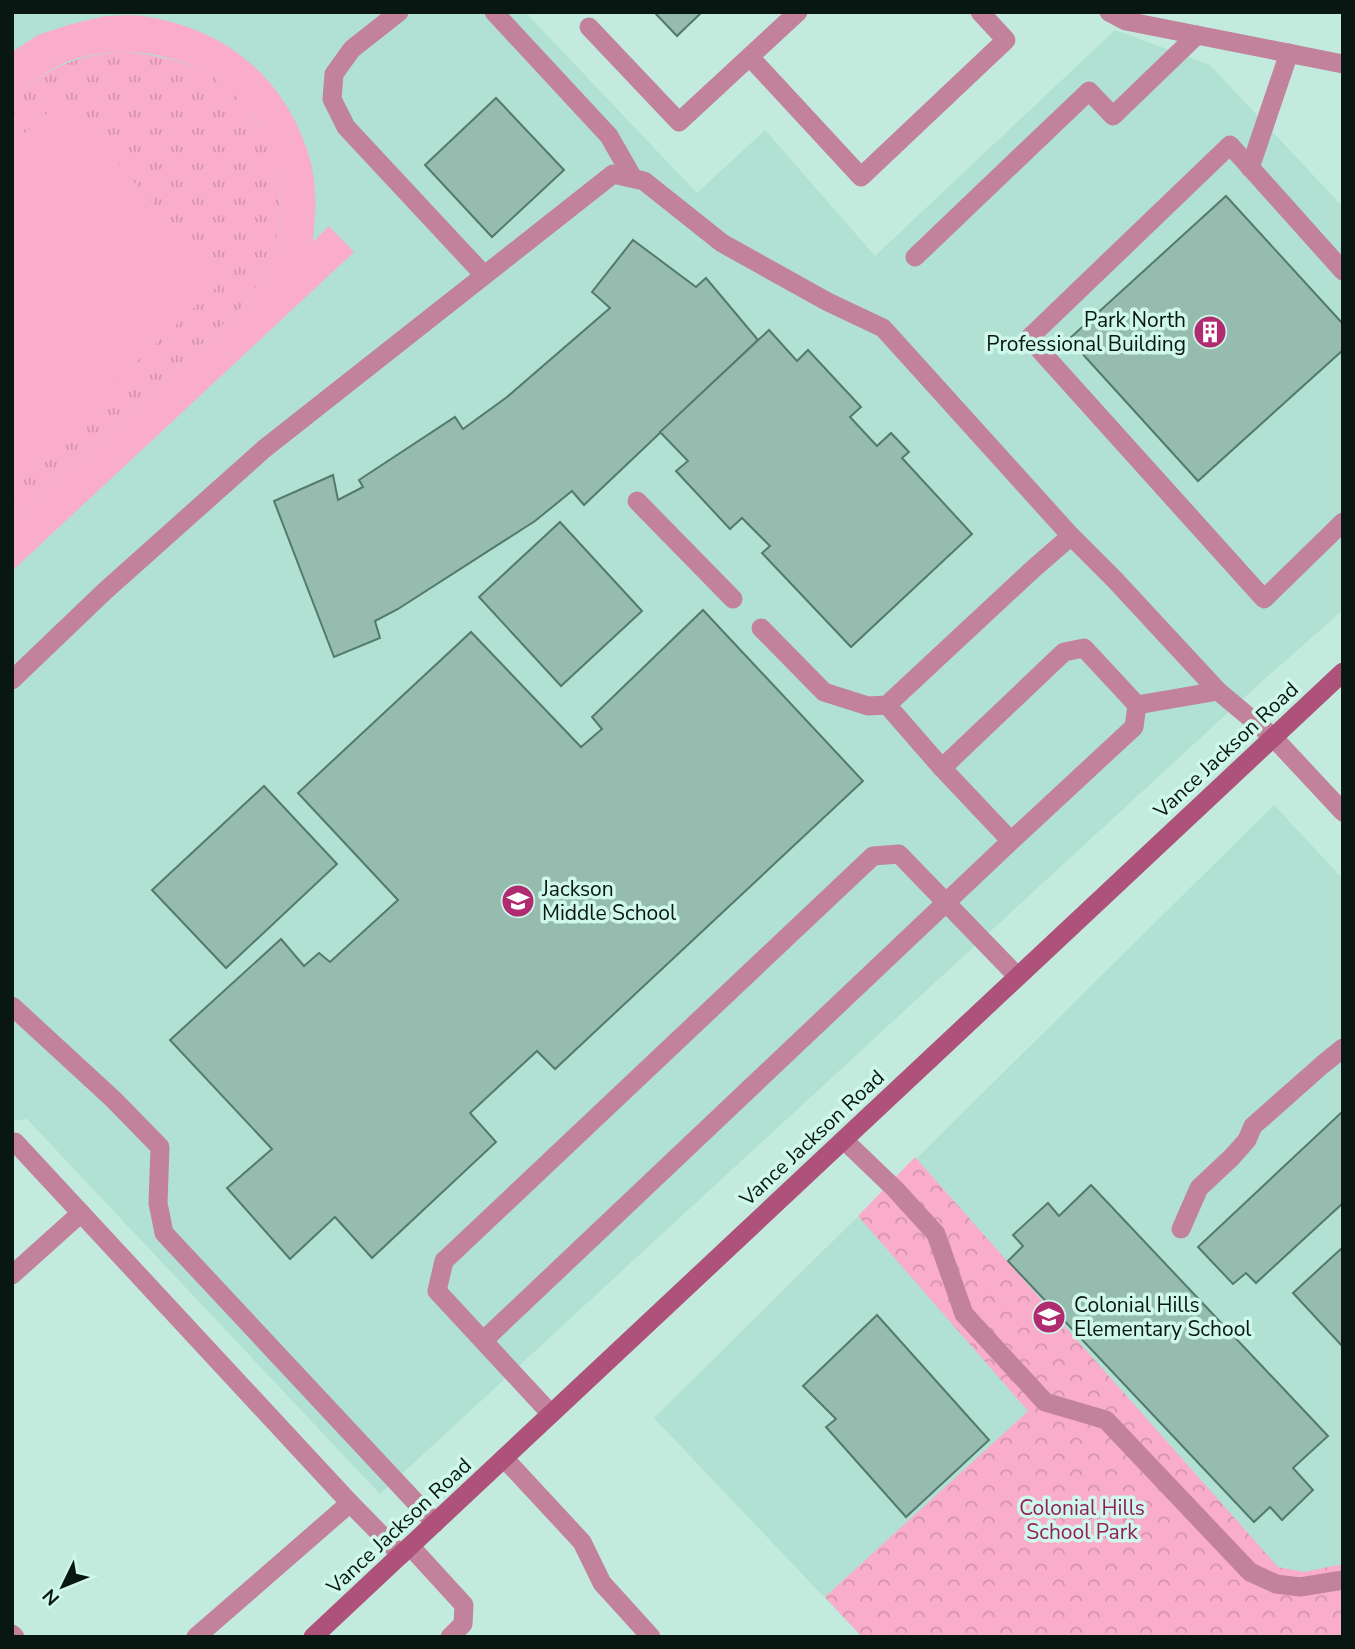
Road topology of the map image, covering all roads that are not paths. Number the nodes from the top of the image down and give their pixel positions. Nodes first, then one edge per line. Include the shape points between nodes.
1 (399, 12) edge
2 (494, 12) edge
3 (798, 12) edge
4 (980, 12) edge
5 (1108, 12) edge
6 (589, 27) dead end
7 (1197, 35) junction
8 (1289, 53) junction
9 (750, 57) junction
10 (1343, 64) edge
11 (1250, 168) junction
12 (633, 178) junction
13 (915, 257) dead end
14 (1343, 271) edge
15 (484, 275) junction
16 (637, 501) dead end
17 (1343, 522) edge
18 (1072, 536) junction
19 (733, 598) dead end
20 (761, 628) dead end
21 (1343, 672) edge
22 (12, 680) edge
23 (1218, 691) junction
24 (887, 705) junction
25 (1137, 705) junction
26 (1273, 737) junction
27 (942, 768) junction
28 (1343, 812) edge
29 (1011, 841) junction
30 (947, 903) junction
31 (1017, 976) junction
32 (12, 1006) edge
33 (1343, 1048) edge
34 (844, 1140) junction
35 (12, 1142) edge
36 (81, 1213) junction
37 (1181, 1229) dead end
38 (12, 1275) edge
39 (484, 1340) junction
40 (551, 1414) junction
41 (504, 1458) junction
42 (355, 1507) junction
43 (435, 1523) junction
44 (405, 1550) junction
45 (1343, 1580) edge
46 (196, 1637) edge
47 (313, 1637) edge
48 (450, 1637) edge
49 (651, 1637) edge

1 - 15 street via 352,49 334,74 332,99 346,127
2 - 12 street via 608,136
3 - 9 street
4 - 9 street via 1006,40 861,177
5 - 7 street via 1126,21
6 - 9 street via 679,122
7 - 8 street
7 - 13 street via 1113,116 1089,91
8 - 10 street
8 - 11 street
11 - 14 street
11 - 17 street via 1230,145 1029,338 1264,599
12 - 15 street via 613,174
12 - 18 street via 644,181 722,243 883,328
15 - 22 street via 264,449
16 - 19 street
18 - 23 street
18 - 24 street
20 - 24 street via 824,692 868,706
21 - 26 main road, Vance Jackson Road
23 - 25 street
23 - 26 street
24 - 27 street
25 - 27 street via 1084,648 1064,652
25 - 29 street via 1134,727
26 - 28 street
26 - 31 main road, Vance Jackson Road
27 - 29 street
29 - 30 street
30 - 31 street
30 - 39 street
30 - 39 street via 899,853 873,856 454,1251 444,1261 437,1290
31 - 34 main road, Vance Jackson Road
32 - 43 street via 160,1147 158,1203 164,1233
33 - 37 street via 1253,1126 1247,1140 1199,1188
34 - 40 main road, Vance Jackson Road
34 - 45 street via 936,1234 964,1314 1045,1402 1106,1420 1250,1572 1276,1584 1300,1587
35 - 36 street
36 - 38 street
36 - 42 street
39 - 40 street
40 - 41 main road, Vance Jackson Road
41 - 43 main road, Vance Jackson Road
41 - 49 street via 582,1542 602,1583
42 - 44 street
42 - 46 street
43 - 44 main road, Vance Jackson Road
44 - 47 main road, Vance Jackson Road
44 - 48 street via 464,1605 463,1625

